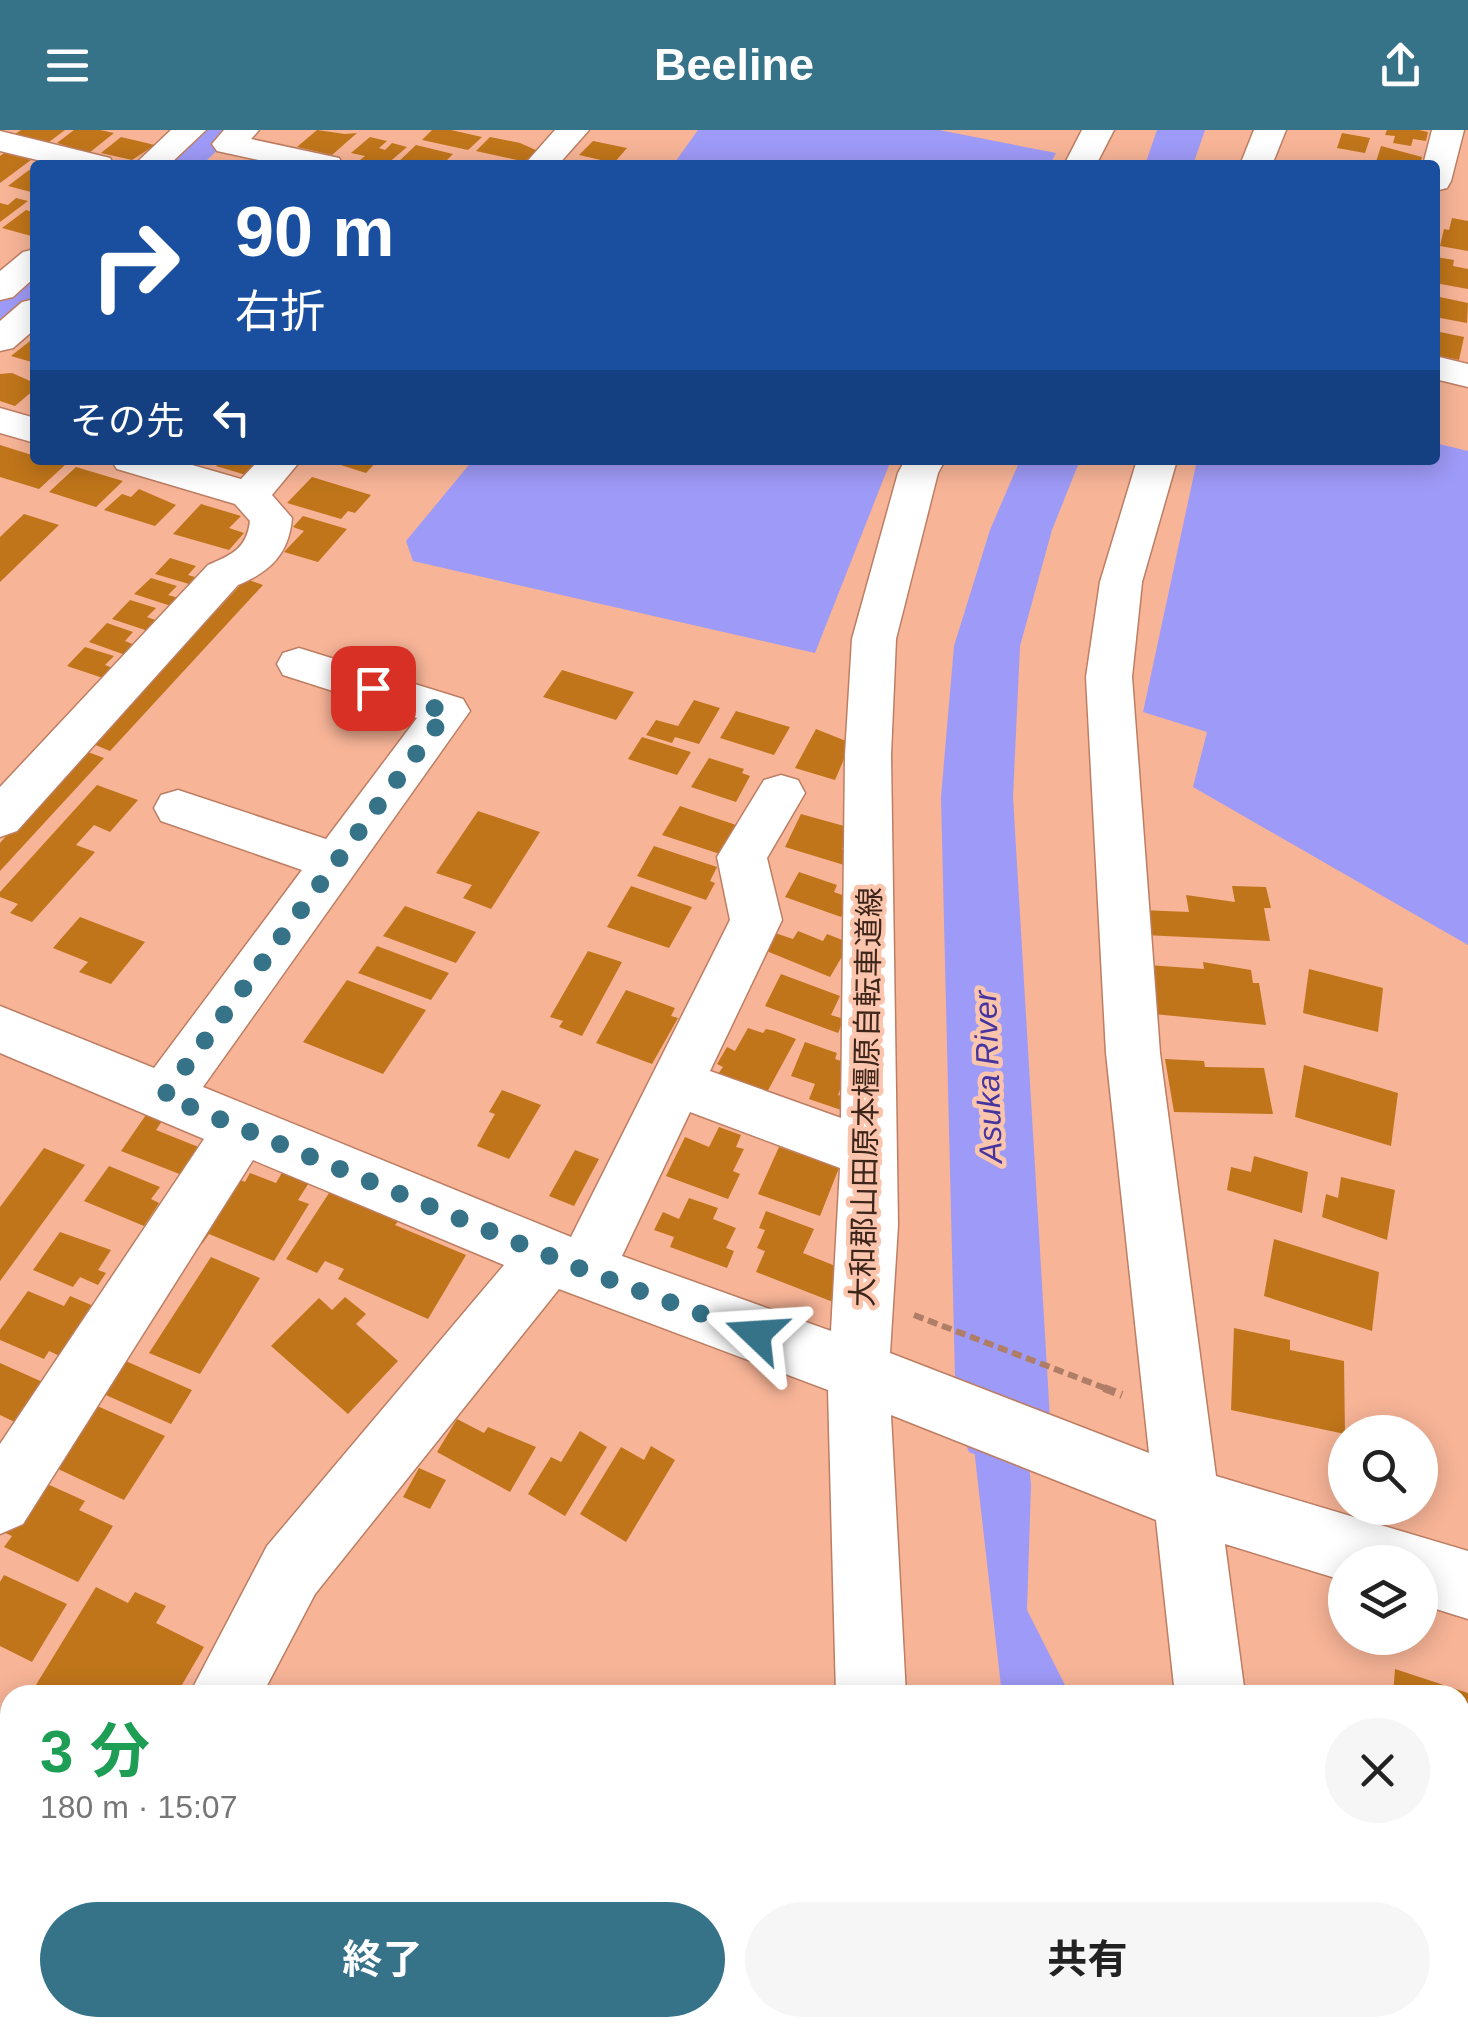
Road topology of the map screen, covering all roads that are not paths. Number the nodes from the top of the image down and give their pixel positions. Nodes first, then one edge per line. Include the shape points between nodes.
1 (530, 130) edge
2 (1098, 130) edge
3 (1270, 130) edge
4 (1448, 130) edge
5 (570, 134) edge
6 (208, 140) edge
7 (0, 141) edge
8 (78, 160) edge
9 (162, 160) edge
10 (303, 160) edge
11 (545, 160) edge
12 (1083, 160) edge
13 (1258, 160) edge
14 (1440, 161) edge
15 (0, 240) edge
16 (30, 248) edge
17 (30, 263) edge
18 (0, 289) edge
19 (30, 314) edge
20 (0, 340) edge
21 (1440, 368) edge
22 (1468, 376) edge
23 (0, 420) edge
24 (30, 429) edge
25 (148, 465) edge
26 (276, 465) edge
27 (922, 465) edge
28 (1156, 465) edge
29 (249, 495) junction
30 (298, 664) dead end
31 (781, 793) dead end
32 (178, 808) dead end
33 (0, 818) edge
34 (337, 862) junction
35 (0, 1029) edge
36 (676, 1083) junction
37 (164, 1096) junction
38 (242, 1128) junction
39 (846, 1145) dead end
40 (567, 1264) junction
41 (878, 1380) junction
42 (1172, 1495) junction
43 (0, 1501) edge
44 (1338, 1545) edge
45 (1438, 1576) edge
46 (1468, 1585) edge
47 (229, 1685) edge
48 (871, 1685) edge
49 (1208, 1685) edge

1 - 5 street
2 - 12 street
3 - 13 street
4 - 14 street
5 - 11 street
6 - 9 street
6 - 10 street
7 - 8 street
15 - 16 street
17 - 18 street
19 - 20 street
21 - 22 street
23 - 24 street
25 - 29 street
26 - 29 street
27 - 41 street, 大和郡山田原本橿原自転車道線 via 874,639 868,755 869,1226
28 - 42 street via 1121,582 1109,677
29 - 33 street via 270,518 270,536 255,562 222,575
30 - 34 street via 447,712
31 - 36 street via 742,857 756,920
32 - 34 street
34 - 37 street
35 - 37 street
36 - 39 street
36 - 40 street
37 - 38 street
38 - 40 street
38 - 43 street
40 - 41 street
40 - 47 street via 291,1570
41 - 42 street
41 - 48 street, 大和郡山田原本橿原自転車道線
42 - 44 street
42 - 49 street
45 - 46 street

